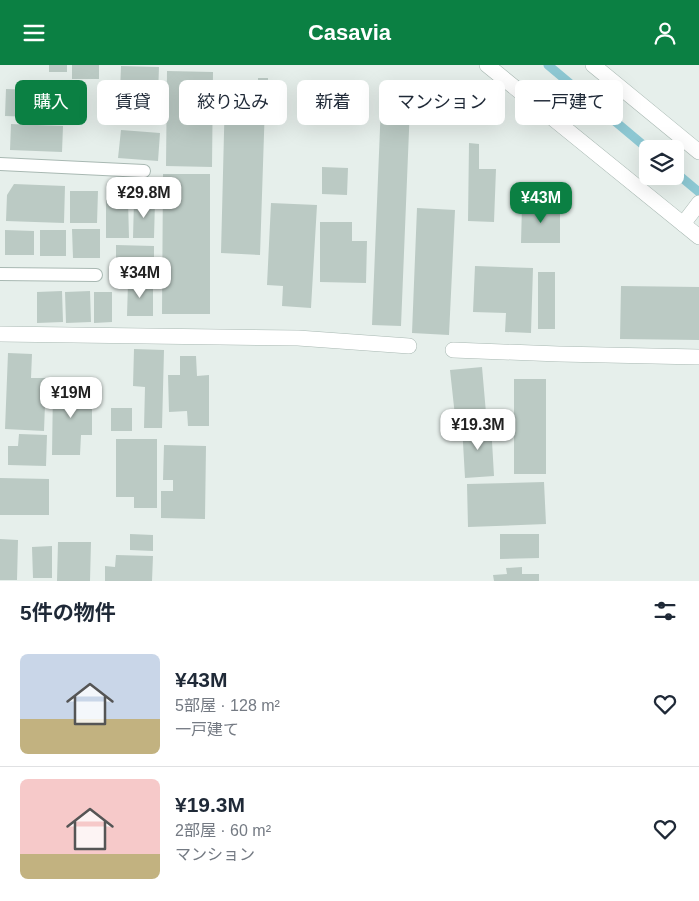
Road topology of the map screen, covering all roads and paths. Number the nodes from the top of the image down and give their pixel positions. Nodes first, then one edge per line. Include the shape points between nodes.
1 (488, 65) edge
2 (594, 65) edge
3 (699, 152) edge
4 (0, 164) edge
5 (144, 171) dead end
6 (698, 204) edge
7 (683, 224) junction
8 (699, 237) edge
9 (0, 274) edge
10 (96, 275) dead end
11 (0, 334) edge
12 (409, 346) dead end
13 (453, 350) dead end
14 (699, 357) edge

1 - 7 street
2 - 3 street
4 - 5 lane
6 - 7 street
7 - 8 street
9 - 10 lane
11 - 12 street via 298,338
13 - 14 street

